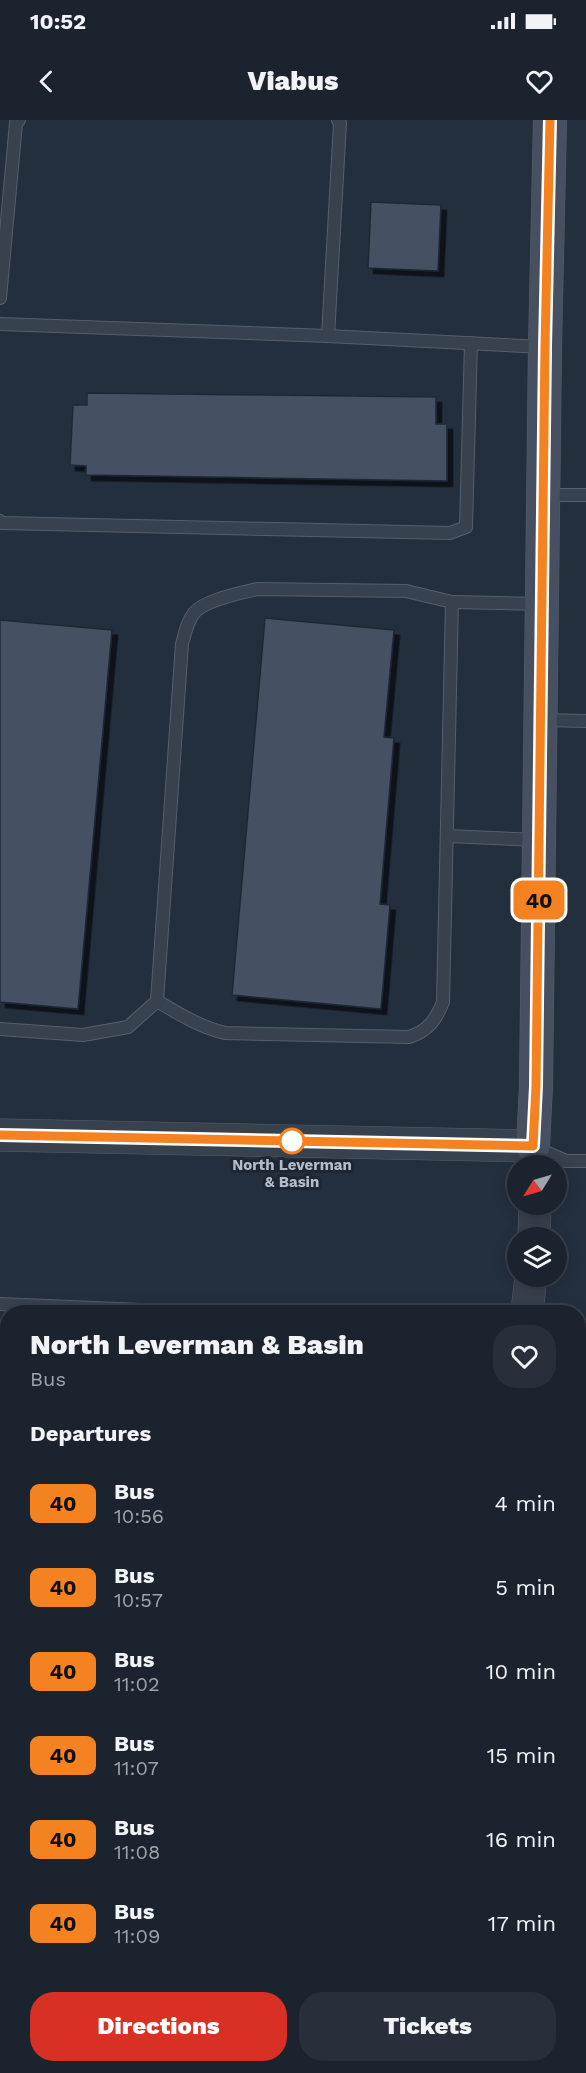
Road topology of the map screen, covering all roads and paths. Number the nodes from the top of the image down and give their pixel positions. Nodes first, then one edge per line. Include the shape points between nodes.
1 (19, 120) edge
2 (338, 120) edge
3 (550, 120) edge
4 (0, 298) edge
5 (0, 324) edge
6 (328, 336) junction
7 (471, 343) junction
8 (545, 347) junction
9 (544, 495) junction
10 (586, 495) edge
11 (0, 520) edge
12 (452, 602) junction
13 (543, 604) junction
14 (541, 720) junction
15 (586, 721) edge
16 (447, 836) junction
17 (540, 840) junction
18 (157, 1001) junction
19 (0, 1029) edge
20 (0, 1135) edge
21 (508, 1155) edge
22 (533, 1155) edge
23 (567, 1161) edge
24 (586, 1161) edge
25 (530, 1287) edge
26 (0, 1304) edge
27 (24, 1305) edge
28 (528, 1305) edge

1 - 4 lane
2 - 6 lane
3 - 8 main road
5 - 6 lane
6 - 7 lane
7 - 8 lane
7 - 11 lane via 466,527 450,533
8 - 9 main road
9 - 10 lane
9 - 13 main road
12 - 13 lane
12 - 16 lane
12 - 18 lane via 406,591 256,589 217,600 196,611 182,644
13 - 14 main road
14 - 15 lane
14 - 17 main road
16 - 17 lane
16 - 18 lane via 443,1002 436,1018 419,1034 409,1037 225,1033 191,1021
17 - 22 main road
18 - 19 lane via 128,1027 84,1035
20 - 21 street
23 - 24 lane
25 - 28 street
26 - 27 lane

